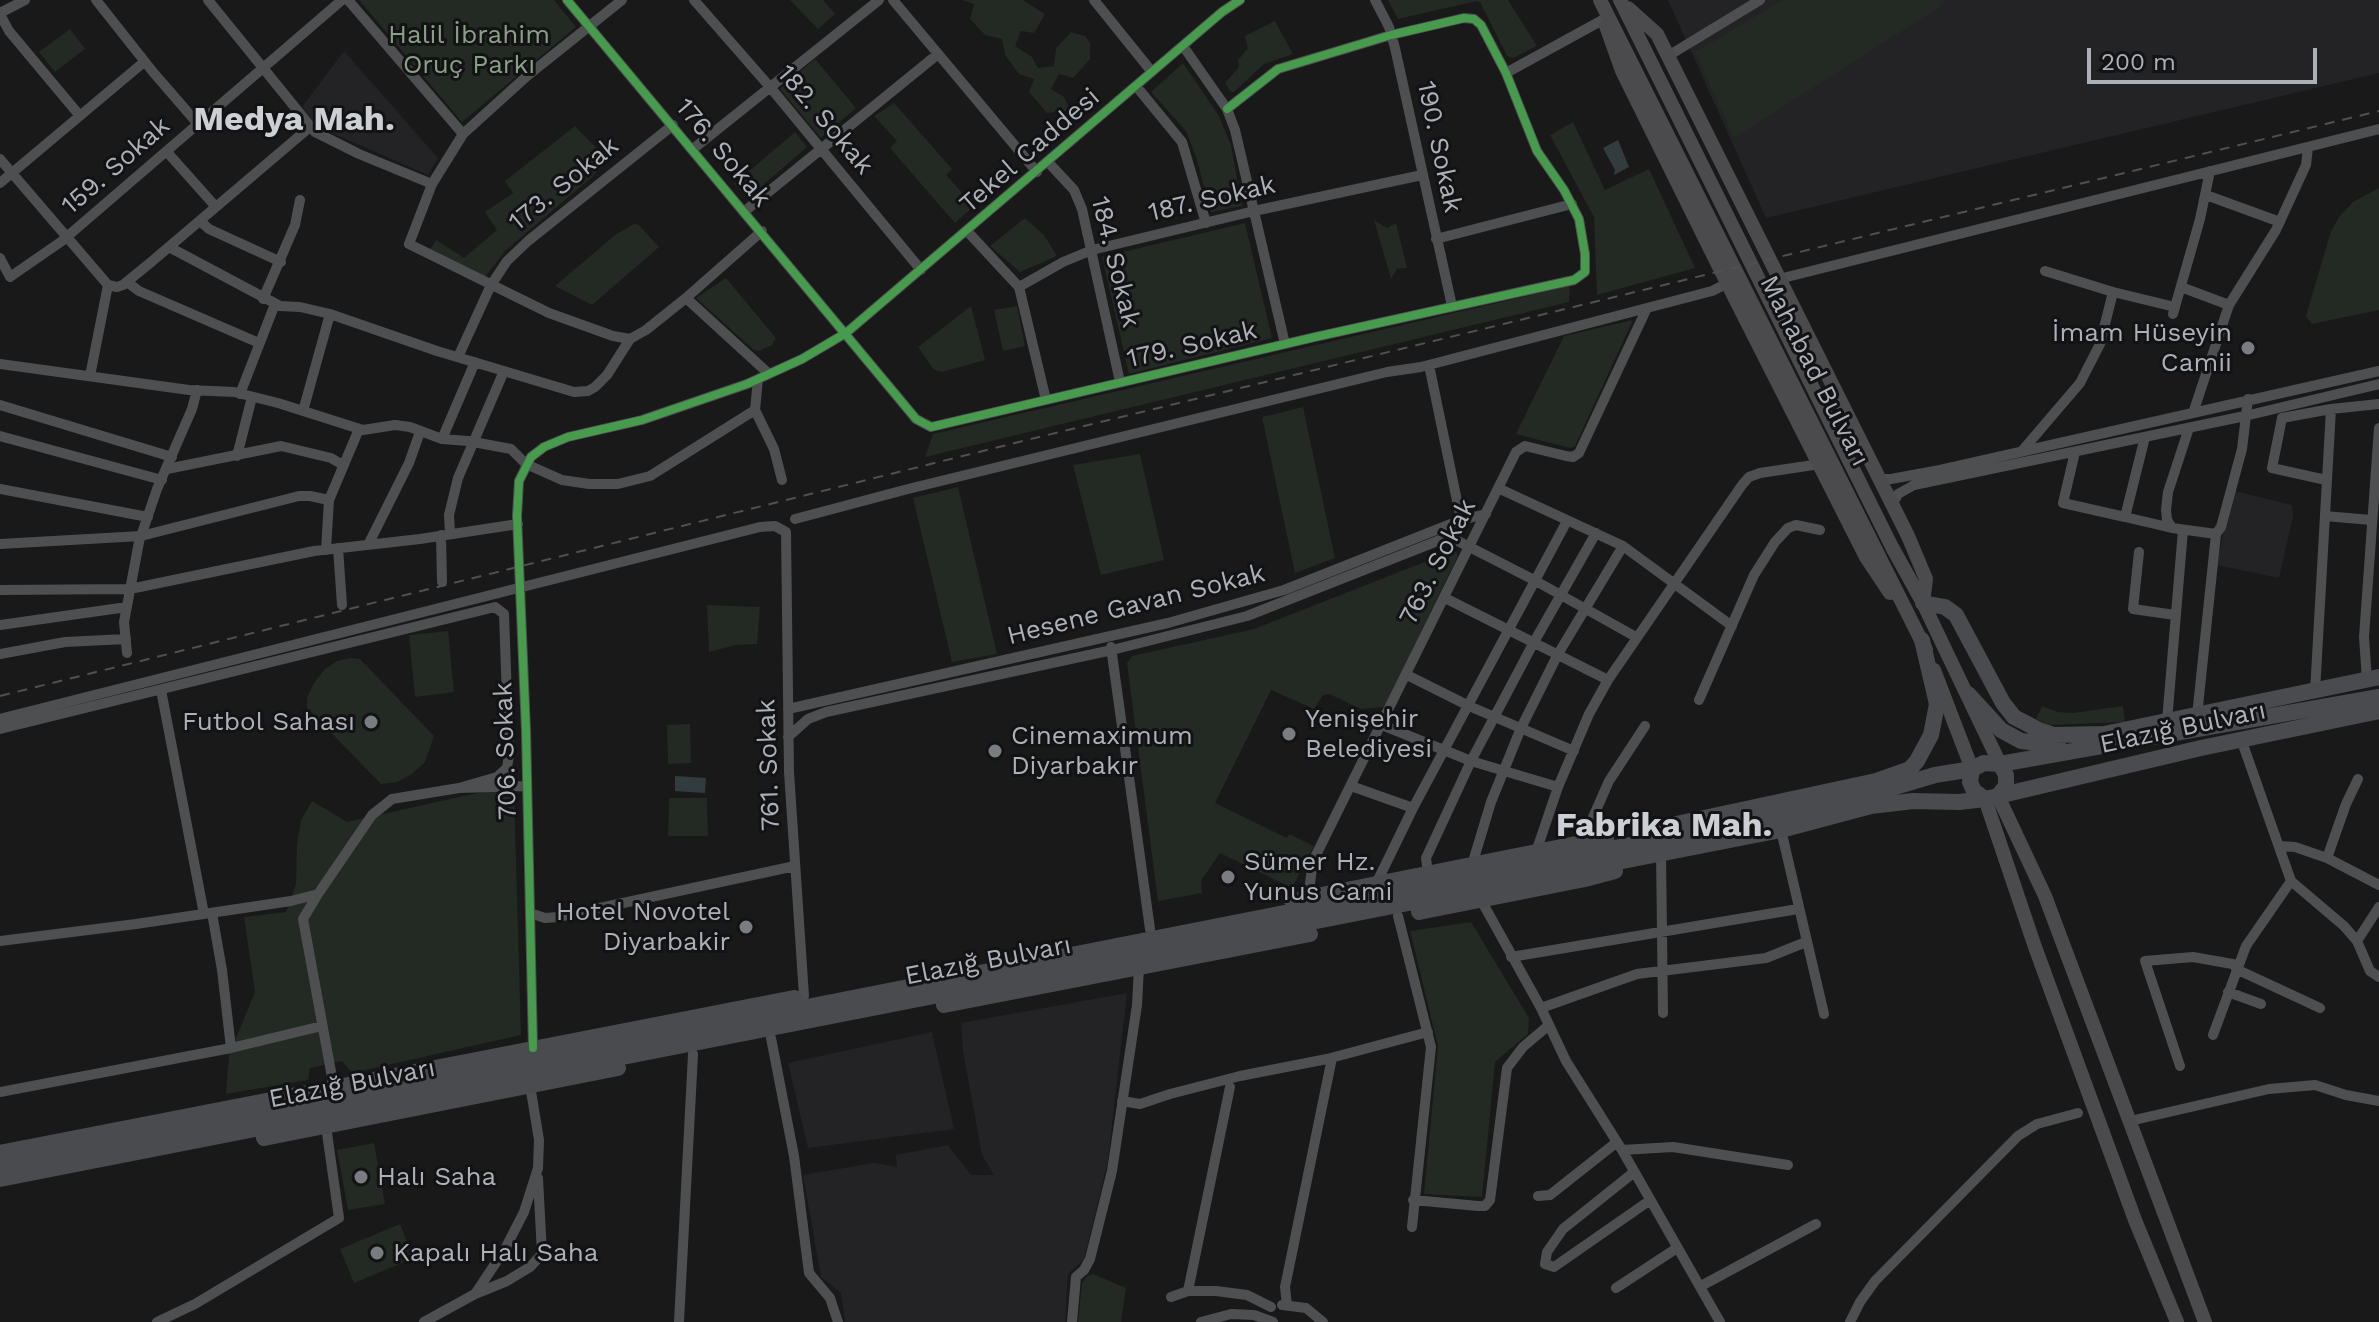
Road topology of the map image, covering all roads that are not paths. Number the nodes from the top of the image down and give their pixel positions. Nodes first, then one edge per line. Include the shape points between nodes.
1 (25, 0) edge
2 (96, 0) edge
3 (208, 0) edge
4 (345, 0) edge
5 (567, 0) edge
6 (622, 0) edge
7 (694, 0) edge
8 (879, 0) edge
9 (893, 0) edge
10 (1094, 0) edge
11 (1240, 0) edge
12 (1375, 0) edge
13 (1600, 0) edge
14 (1760, 0) edge
15 (1620, 1) edge
16 (0, 14) edge
17 (1608, 17) junction
18 (589, 27) junction
19 (1391, 35) junction
20 (1183, 46) junction
21 (938, 54) junction
22 (1668, 56) junction
23 (144, 62) junction
24 (263, 70) junction
25 (1152, 72) junction
26 (1506, 73) junction
27 (1136, 86) junction
28 (770, 87) junction
29 (1227, 109) junction
30 (80, 116) junction
31 (198, 124) junction
32 (673, 125) junction
33 (310, 127) junction
34 (2379, 129) edge
35 (463, 134) junction
36 (2308, 147) junction
37 (819, 148) junction
38 (693, 149) junction
39 (167, 152) junction
40 (0, 159) edge
41 (1048, 162) junction
42 (2210, 171) junction
43 (1037, 172) junction
44 (12, 173) junction
45 (1422, 175) junction
46 (0, 183) edge
47 (432, 184) junction
48 (2206, 195) junction
49 (300, 200) dead end
50 (1572, 204) junction
51 (216, 207) junction
52 (745, 211) junction
53 (1254, 211) junction
54 (200, 221) junction
55 (2280, 222) junction
56 (1206, 223) junction
57 (762, 231) junction
58 (967, 231) junction
59 (66, 238) junction
60 (1436, 239) junction
61 (169, 247) junction
62 (1092, 250) junction
63 (0, 258) edge
64 (281, 262) junction
65 (921, 270) junction
66 (2045, 271) dead end
67 (1779, 279) junction
68 (5, 280) edge
69 (127, 282) junction
70 (1728, 283) junction
71 (108, 285) junction
72 (491, 285) junction
73 (1019, 287) junction
74 (2181, 287) junction
75 (2113, 292) junction
76 (686, 298) junction
77 (263, 299) junction
78 (275, 304) junction
79 (2229, 305) junction
80 (1452, 306) junction
81 (1647, 308) junction
82 (330, 314) junction
83 (846, 333) junction
84 (630, 339) junction
85 (259, 343) junction
86 (1285, 344) junction
87 (458, 357) junction
88 (475, 362) junction
89 (0, 364) edge
90 (1429, 365) junction
91 (504, 371) junction
92 (2379, 371) edge
93 (90, 376) junction
94 (764, 376) junction
95 (1120, 382) junction
96 (2379, 384) edge
97 (197, 390) junction
98 (240, 394) junction
99 (252, 397) junction
100 (2248, 399) junction
101 (1046, 400) junction
102 (2379, 404) edge
103 (0, 405) edge
104 (2331, 409) junction
105 (755, 410) junction
106 (303, 411) junction
107 (2193, 413) junction
108 (2245, 416) junction
109 (2189, 428) junction
110 (2379, 428) edge
111 (359, 429) junction
112 (420, 432) junction
113 (0, 436) edge
114 (2145, 437) junction
115 (442, 439) junction
116 (473, 442) junction
117 (2021, 452) junction
118 (2075, 452) junction
119 (237, 456) junction
120 (172, 457) junction
121 (528, 461) junction
122 (1820, 464) junction
123 (343, 465) junction
124 (164, 475) junction
125 (1879, 479) junction
126 (782, 480) dead end
127 (2326, 480) junction
128 (0, 489) edge
129 (1500, 489) junction
130 (329, 500) junction
131 (1892, 505) junction
132 (1486, 514) junction
133 (2325, 516) junction
134 (148, 517) junction
135 (2125, 517) junction
136 (795, 519) dead end
137 (1461, 520) junction
138 (2371, 520) junction
139 (1567, 521) junction
140 (518, 524) junction
141 (2178, 529) junction
142 (1820, 530) dead end
143 (1596, 533) junction
144 (446, 534) junction
145 (2216, 534) junction
146 (141, 536) junction
147 (0, 544) edge
148 (368, 545) junction
149 (1623, 546) junction
150 (1470, 547) junction
151 (338, 548) junction
152 (326, 550) junction
153 (2139, 552) dead end
154 (1534, 580) junction
155 (442, 582) dead end
156 (1675, 586) junction
157 (520, 587) junction
158 (130, 589) junction
159 (0, 590) edge
160 (1561, 596) junction
161 (1445, 598) junction
162 (1923, 603) junction
163 (342, 605) dead end
164 (127, 607) junction
165 (1585, 610) junction
166 (2175, 615) junction
167 (0, 625) edge
168 (1732, 626) junction
169 (1509, 630) junction
170 (1110, 637) junction
171 (1636, 637) junction
172 (126, 639) junction
173 (1922, 640) junction
174 (1534, 642) junction
175 (1112, 650) junction
176 (127, 653) dead end
177 (0, 654) edge
178 (1558, 654) junction
179 (1407, 675) junction
180 (1608, 680) junction
181 (2375, 681) edge
182 (161, 690) junction
183 (2315, 692) junction
184 (1968, 694) junction
185 (2379, 697) edge
186 (1699, 700) dead end
187 (1469, 706) junction
188 (788, 709) junction
189 (2343, 711) junction
190 (2379, 714) edge
191 (2197, 716) junction
192 (1494, 717) junction
193 (0, 719) edge
194 (2167, 721) junction
195 (1382, 725) junction
196 (1983, 725) junction
197 (1645, 726) dead end
198 (1521, 728) junction
199 (0, 729) edge
200 (1957, 731) junction
201 (788, 737) junction
202 (2241, 739) junction
203 (2095, 747) junction
204 (1445, 751) junction
205 (1574, 751) junction
206 (1471, 761) junction
207 (2000, 764) junction
208 (1972, 769) junction
209 (1503, 770) junction
210 (1935, 775) junction
211 (2358, 779) dead end
212 (527, 786) junction
213 (1351, 786) junction
214 (1558, 787) junction
215 (459, 788) junction
216 (1992, 798) junction
217 (1937, 800) junction
218 (1413, 808) junction
219 (1723, 825) junction
220 (1781, 830) junction
221 (1634, 834) junction
222 (1582, 842) junction
223 (2279, 846) junction
224 (1536, 852) junction
225 (1661, 852) junction
226 (2327, 858) junction
227 (1472, 865) junction
228 (795, 866) junction
229 (1428, 874) junction
230 (2291, 881) junction
231 (2378, 881) edge
232 (1376, 884) junction
233 (318, 894) junction
234 (1308, 898) junction
235 (1481, 900) junction
236 (2379, 907) edge
237 (1798, 909) junction
238 (208, 913) junction
239 (530, 913) junction
240 (1398, 916) junction
241 (1150, 929) junction
242 (1660, 934) junction
243 (0, 941) edge
244 (2357, 941) junction
245 (1806, 942) junction
246 (1511, 957) junction
247 (1139, 967) junction
248 (2237, 967) junction
249 (1662, 971) junction
250 (2379, 977) edge
251 (2228, 992) junction
252 (804, 996) junction
253 (2261, 1004) dead end
254 (1541, 1008) junction
255 (2320, 1008) dead end
256 (1663, 1013) dead end
257 (1824, 1014) dead end
258 (1549, 1025) junction
259 (322, 1026) junction
260 (1428, 1032) junction
261 (2213, 1035) dead end
262 (771, 1038) junction
263 (231, 1048) junction
264 (533, 1048) junction
265 (693, 1054) junction
266 (1332, 1058) junction
267 (2180, 1066) dead end
268 (530, 1085) junction
269 (1230, 1087) dead end
270 (334, 1088) junction
271 (0, 1092) edge
272 (1122, 1101) junction
273 (2379, 1101) edge
274 (2078, 1113) dead end
275 (2130, 1121) junction
276 (326, 1126) junction
277 (1620, 1146) junction
278 (0, 1153) edge
279 (1788, 1165) dead end
280 (0, 1166) edge
281 (538, 1168) junction
282 (1633, 1173) junction
283 (0, 1179) edge
284 (0, 1190) edge
285 (1538, 1196) dead end
286 (2158, 1196) junction
287 (1413, 1200) junction
288 (1649, 1201) junction
289 (2129, 1203) junction
290 (1816, 1224) dead end
291 (1412, 1227) dead end
292 (1677, 1248) junction
293 (1701, 1286) junction
294 (1616, 1288) dead end
295 (1188, 1291) junction
296 (475, 1294) junction
297 (1171, 1297) dead end
298 (1287, 1305) junction
299 (1271, 1307) junction
300 (1268, 1320) edge
301 (163, 1321) edge
302 (424, 1322) edge
303 (679, 1322) edge
304 (838, 1322) edge
305 (1072, 1322) edge
306 (1201, 1322) edge
307 (1323, 1322) edge
308 (1720, 1322) edge
309 (1850, 1322) edge
310 (2177, 1322) edge
311 (2205, 1322) edge

1 - 16 street
2 - 23 street
3 - 24 street
4 - 24 street, 159. Sokak
4 - 35 street
5 - 18 street, 176. Sokak
6 - 18 street
7 - 28 street, 182. Sokak
8 - 28 street
9 - 21 street
10 - 25 street
11 - 20 street, Tekel Caddesi
12 - 19 street, 190. Sokak
13 - 17 main road, Mahabad Bulvarı
14 - 22 street
15 - 22 main road via 1657,34
15 - 162 main road, Mahabad Bulvarı
16 - 30 street
17 - 26 street
17 - 70 main road via 1606,28 1622,71
17 - 173 main road, Mahabad Bulvarı
18 - 32 street, 176. Sokak
18 - 35 street
19 - 26 street via 1474,19
19 - 29 street via 1278,69
19 - 45 street, 190. Sokak
20 - 25 street, Tekel Caddesi
20 - 29 street
21 - 37 street
21 - 43 street
22 - 67 main road
23 - 30 street
23 - 31 street
24 - 31 street, 159. Sokak
24 - 33 street
25 - 27 street, Tekel Caddesi
26 - 50 street via 1537,151
27 - 41 street, Tekel Caddesi
27 - 56 street via 1182,142
28 - 37 street, 182. Sokak
28 - 38 street
29 - 53 street
30 - 44 street
31 - 39 street, 159. Sokak
32 - 38 street, 176. Sokak
32 - 72 street, 173. Sokak via 528,241
33 - 47 street via 324,138
33 - 51 street
34 - 36 street
35 - 47 street
36 - 42 street
36 - 55 street via 2306,165
37 - 52 street
37 - 65 street, 182. Sokak
38 - 52 street, 176. Sokak
39 - 51 street
39 - 59 street, 159. Sokak
40 - 44 street
41 - 43 street, Tekel Caddesi
41 - 62 street, 184. Sokak via 1074,190
42 - 48 street
42 - 67 street
43 - 58 street, Tekel Caddesi
44 - 46 street
44 - 59 street
45 - 53 street, 187. Sokak
45 - 60 street, 190. Sokak
47 - 72 street via 409,244
48 - 55 street
48 - 74 street
49 - 64 street
50 - 60 street
50 - 80 street, 179. Sokak via 1579,219 1585,272 1574,280
51 - 54 street
52 - 57 street, 176. Sokak
53 - 56 street, 187. Sokak
53 - 86 street
54 - 61 street
54 - 64 street
55 - 79 street
56 - 62 street, 187. Sokak
57 - 76 street
57 - 83 street, 176. Sokak
58 - 65 street, Tekel Caddesi
58 - 73 street
59 - 68 street, 159. Sokak
59 - 71 street
60 - 80 street, 190. Sokak
61 - 69 street
61 - 77 street
62 - 73 street, 187. Sokak
62 - 95 street, 184. Sokak
63 - 68 street
64 - 77 street
65 - 83 street, Tekel Caddesi
66 - 75 street
67 - 125 main road
69 - 71 street
69 - 85 street
70 - 81 street
70 - 122 main road
71 - 93 street
72 - 84 street via 549,313
72 - 87 street, 173. Sokak
73 - 101 street
74 - 75 street via 2174,310
74 - 79 street
75 - 117 street via 2100,344 2080,383
76 - 84 street
76 - 94 street
77 - 78 street
78 - 82 street
78 - 85 street
79 - 107 street
80 - 86 street, 179. Sokak
81 - 90 street
81 - 129 street, 763. Sokak via 1579,453 1573,457 1525,446 1516,452
82 - 87 street
82 - 106 street
83 - 94 street, Tekel Caddesi
83 - 101 street, 179. Sokak via 916,419 931,427
84 - 91 street via 607,375 588,391 574,392
85 - 98 street
86 - 95 street, 179. Sokak
87 - 88 street
88 - 91 street
88 - 115 street
89 - 93 street
90 - 136 street
90 - 137 street
91 - 116 street
92 - 100 street
93 - 97 street
94 - 105 street
94 - 121 street, Tekel Caddesi via 642,420 568,437
95 - 101 street, 179. Sokak
96 - 108 street
97 - 98 street
97 - 120 street
98 - 99 street
99 - 106 street
99 - 119 street
100 - 107 street
100 - 108 street
102 - 104 street
103 - 120 street
104 - 127 street
104 - 127 street via 2282,418 2272,468
105 - 121 street via 650,476 618,484 562,480
105 - 126 street
106 - 111 street
107 - 117 street
108 - 109 street
108 - 145 street via 2242,449
109 - 114 street
109 - 141 street via 2168,492 2167,520
110 - 138 street
111 - 112 street via 395,425
111 - 123 street
112 - 115 street
112 - 148 street
113 - 124 street
114 - 118 street
114 - 135 street
115 - 116 street
116 - 121 street via 511,449
116 - 144 street
117 - 125 street
118 - 131 street via 1914,485 1898,494
118 - 135 street via 2063,503
119 - 123 street via 281,446
119 - 124 street
120 - 124 street
121 - 140 street, 706. Sokak via 519,481
122 - 156 street via 1749,477
122 - 173 main road via 1866,557
123 - 130 street
124 - 134 street
125 - 131 main road
127 - 133 street
128 - 134 street
129 - 132 street, 763. Sokak
129 - 139 street
130 - 146 street via 299,496
130 - 152 street
131 - 162 main road via 1926,579
132 - 137 street, Hesene Gavan Sokak
132 - 150 street, 763. Sokak
133 - 138 street
133 - 183 street
134 - 146 street
135 - 141 street
137 - 170 street, Hesene Gavan Sokak via 1284,590
138 - 181 street via 2364,637
139 - 143 street
139 - 154 street
140 - 144 street
140 - 157 street, 706. Sokak
141 - 145 street
141 - 166 street
142 - 168 street via 1796,525 1775,542
143 - 149 street
143 - 160 street
144 - 148 street
144 - 155 street
145 - 191 street
146 - 147 street
146 - 158 street
148 - 151 street
149 - 156 street
149 - 165 street
150 - 154 street
150 - 161 street, 763. Sokak
150 - 175 street via 1445,538 1247,616
151 - 152 street
151 - 163 street
152 - 158 street
153 - 166 street via 2133,609
154 - 160 street
154 - 169 street
156 - 168 street
156 - 171 street
157 - 188 street, 761. Sokak via 775,526 786,532
157 - 193 street
157 - 212 street, 706. Sokak
158 - 159 street
158 - 164 street
160 - 165 street
160 - 174 street
161 - 169 street
161 - 179 street, 763. Sokak
162 - 184 main road, Mahabad Bulvarı
162 - 194 highway via 1956,615 2003,703 2026,725 2069,736
164 - 167 street
164 - 172 street
165 - 171 street
165 - 178 street
166 - 194 street
168 - 186 street
169 - 174 street
169 - 187 street
170 - 175 street
170 - 188 street, Hesene Gavan Sokak
171 - 180 street
172 - 176 street
172 - 177 street via 65,642
173 - 200 main road, Mahabad Bulvarı
173 - 221 highway via 1937,704 1931,735 1910,769
174 - 178 street
174 - 192 street
175 - 201 street via 826,712 808,719
175 - 241 street
178 - 180 street
178 - 198 street
179 - 187 street
179 - 195 street, 763. Sokak
180 - 205 street
181 - 183 highway
181 - 189 highway
182 - 199 street
182 - 215 street via 495,607 504,614 507,768 497,777
182 - 238 street
183 - 191 highway
184 - 196 main road, Mahabad Bulvarı
184 - 203 highway via 2001,730 2021,741
185 - 189 highway, Elazığ Bulvarı
187 - 192 street
187 - 204 street
188 - 201 street, 761. Sokak
189 - 190 highway
189 - 202 highway, Elazığ Bulvarı
189 - 203 highway, Elazığ Bulvarı
191 - 194 highway
192 - 198 street
192 - 206 street
195 - 204 street
195 - 213 street, 763. Sokak
196 - 200 main road via 1976,742
196 - 207 main road, Mahabad Bulvarı
197 - 222 street via 1609,781
198 - 205 street
198 - 209 street
200 - 208 main road, Mahabad Bulvarı
201 - 228 street, 761. Sokak
202 - 216 highway, Elazığ Bulvarı
202 - 223 street
203 - 207 highway, Elazığ Bulvarı
204 - 206 street
204 - 218 street
205 - 214 street
206 - 209 street
206 - 229 street via 1426,858
207 - 208 highway
207 - 216 highway via 2007,780
208 - 210 highway, Elazığ Bulvarı
208 - 216 highway via 1971,787
209 - 214 street
209 - 227 street
210 - 217 highway via 1950,778 1954,789
210 - 219 highway, Elazığ Bulvarı via 1838,804
211 - 226 street
212 - 215 street
212 - 239 street, 706. Sokak
213 - 218 street
213 - 234 street, 763. Sokak via 1313,861
214 - 224 street
215 - 233 street via 392,799 372,815
216 - 217 highway, Elazığ Bulvarı
216 - 275 main road via 2045,896
216 - 289 main road via 2035,947
217 - 220 highway, Elazığ Bulvarı via 1871,806
218 - 232 street
219 - 221 highway
219 - 280 highway, Elazığ Bulvarı
220 - 225 highway, Elazığ Bulvarı
220 - 237 street
221 - 222 highway
222 - 224 highway
223 - 226 street
223 - 230 street
224 - 227 highway
225 - 235 highway via 1619,870
225 - 242 street
225 - 283 highway, Elazığ Bulvarı
226 - 231 street
227 - 229 highway
228 - 239 street via 558,917
228 - 252 street, 761. Sokak
229 - 232 highway
230 - 244 street
230 - 248 street
232 - 234 highway
233 - 238 street
233 - 259 street via 303,919
234 - 241 highway
235 - 240 highway
235 - 246 street
236 - 244 street
237 - 242 street
237 - 245 street
238 - 243 street
238 - 263 street
239 - 264 street, 706. Sokak
240 - 247 highway
240 - 260 street
241 - 252 highway
242 - 246 street
242 - 249 street
244 - 250 street via 2365,962
245 - 249 street via 1766,958
245 - 257 street
246 - 254 street
247 - 262 highway
247 - 272 street
248 - 251 street
248 - 255 street
248 - 267 street via 2193,957 2145,961
249 - 254 street via 1607,983
249 - 256 street
251 - 253 street
251 - 261 street
252 - 264 highway
254 - 258 street
258 - 277 street
258 - 287 street via 1507,1068 1490,1200 1485,1206
259 - 263 street
259 - 270 street
260 - 266 street
260 - 287 street via 1431,1047
262 - 265 highway
262 - 304 street via 809,1273 830,1298
263 - 271 street
264 - 270 highway
265 - 268 highway
265 - 303 street
266 - 272 street via 1140,1104
266 - 298 street via 1285,1287
268 - 276 highway
268 - 281 street
269 - 295 street
270 - 278 highway
272 - 305 street via 1112,1171 1090,1259 1076,1277
273 - 275 street via 2315,1085 2232,1096
274 - 309 street via 2037,1124 2018,1136 1875,1281
275 - 286 main road
276 - 284 highway
276 - 301 street via 339,1218
277 - 279 street via 1673,1147
277 - 282 street
277 - 285 street via 1550,1195
281 - 296 street via 516,1229
281 - 296 street via 542,1254 507,1281
282 - 288 street
282 - 288 street via 1563,1229 1545,1264 1554,1267
286 - 289 main road
286 - 311 main road
287 - 291 street
288 - 292 street
289 - 310 main road
290 - 293 street
292 - 293 street
292 - 294 street
293 - 308 street
295 - 297 street
295 - 299 street via 1247,1295
296 - 302 street
298 - 299 street
298 - 307 street via 1306,1308
299 - 300 street
300 - 306 street via 1231,1314

